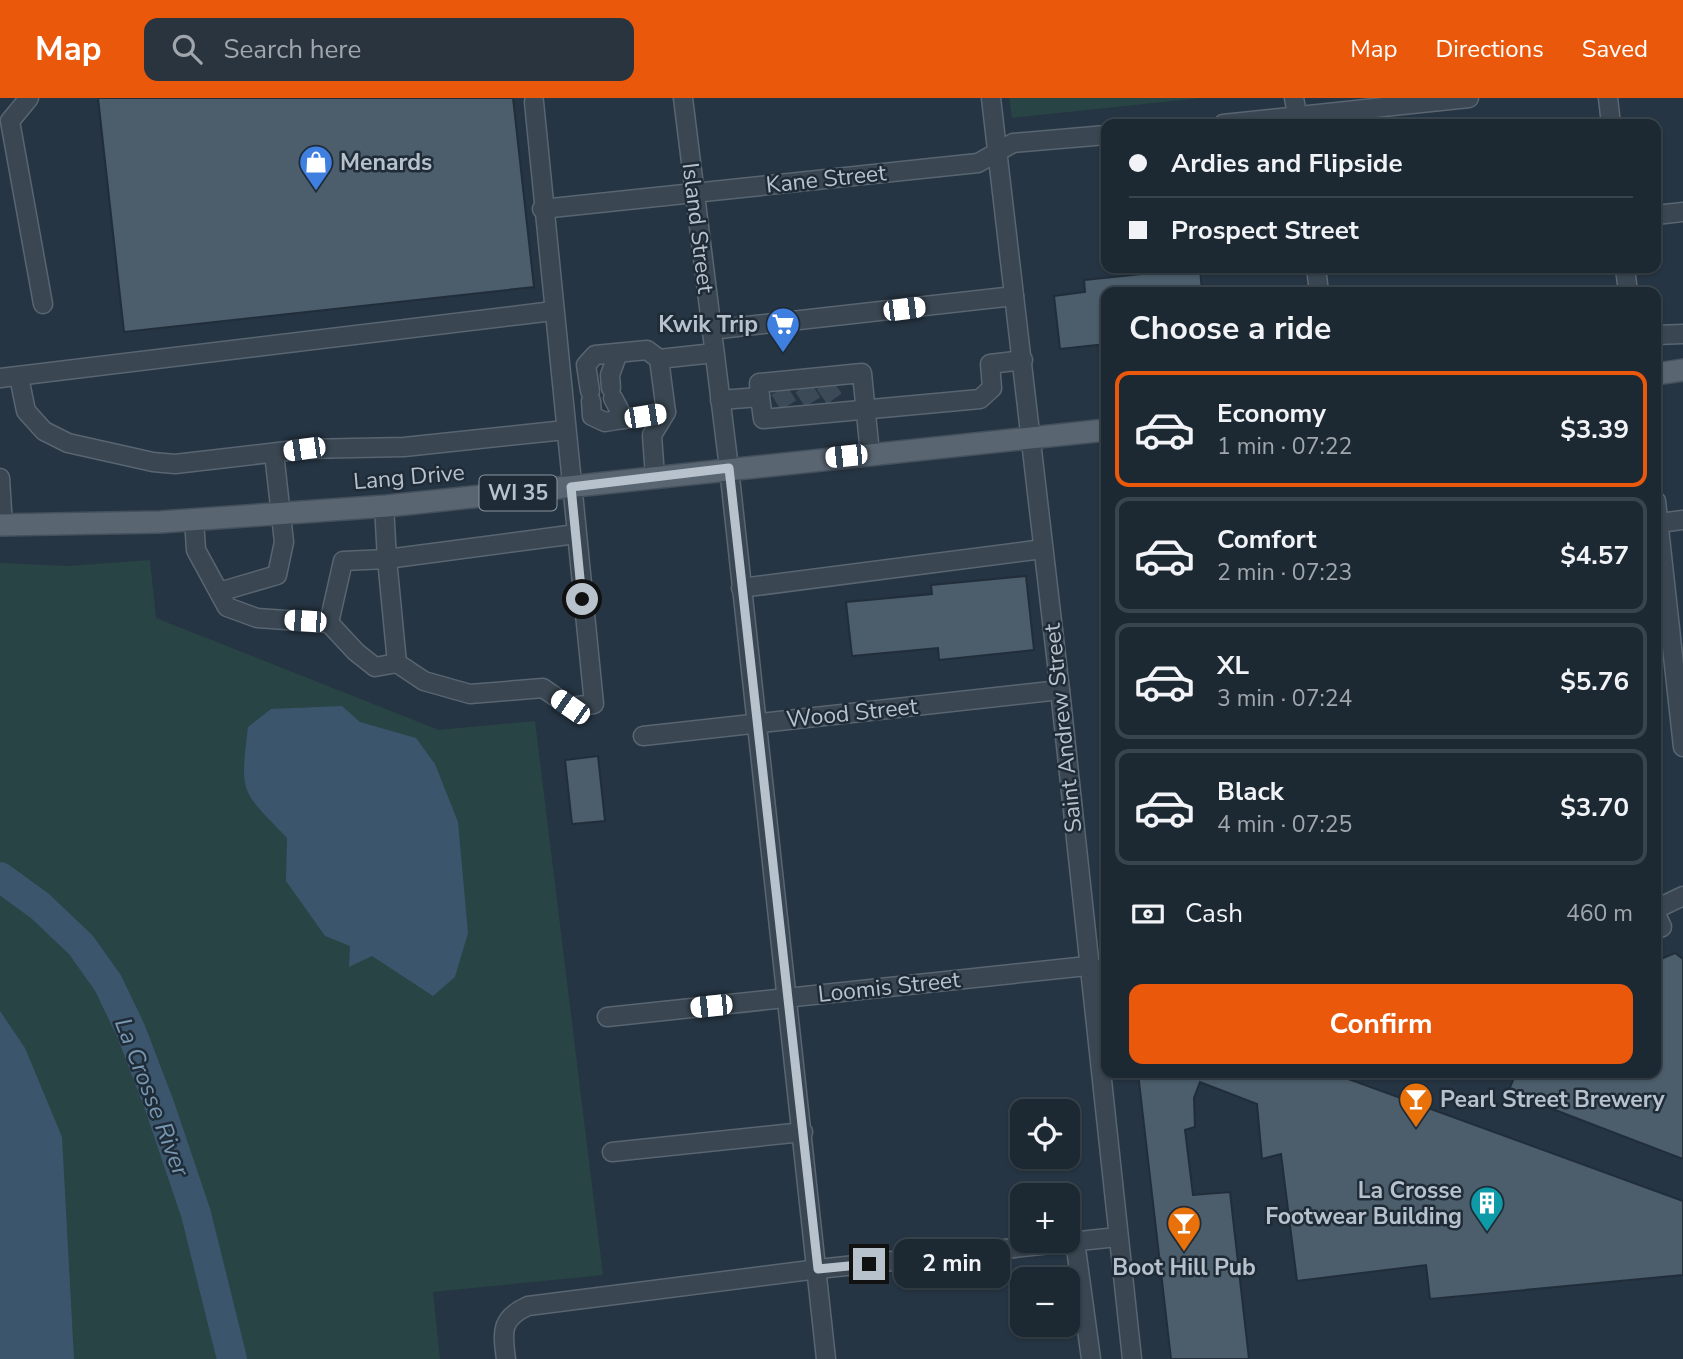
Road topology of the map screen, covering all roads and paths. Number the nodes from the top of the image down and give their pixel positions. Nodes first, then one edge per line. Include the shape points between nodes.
1 (29, 98) edge
2 (683, 98) edge
3 (991, 98) edge
4 (1294, 98) edge
5 (1469, 98) edge
6 (1608, 98) edge
7 (534, 102) dead end
8 (1299, 119) edge
9 (1314, 119) edge
10 (1610, 119) edge
11 (1101, 135) edge
12 (998, 152) junction
13 (692, 193) junction
14 (542, 209) junction
15 (1683, 212) edge
16 (1661, 214) edge
17 (1014, 296) junction
18 (43, 304) dead end
19 (553, 311) junction
20 (711, 330) junction
21 (1683, 334) edge
22 (1661, 335) edge
23 (618, 353) junction
24 (714, 353) junction
25 (659, 359) junction
26 (1023, 360) junction
27 (1682, 370) edge
28 (1661, 373) edge
29 (19, 377) junction
30 (0, 378) edge
31 (760, 397) junction
32 (720, 400) junction
33 (865, 410) junction
34 (666, 412) junction
35 (624, 419) junction
36 (565, 430) junction
37 (1101, 431) edge
38 (1031, 438) junction
39 (274, 453) junction
40 (870, 454) junction
41 (729, 468) junction
42 (654, 477) junction
43 (0, 478) edge
44 (571, 487) junction
45 (384, 506) junction
46 (281, 513) junction
47 (194, 519) junction
48 (1683, 520) edge
49 (1661, 523) edge
50 (1, 525) edge
51 (576, 534) junction
52 (1661, 542) edge
53 (1043, 549) junction
54 (387, 559) junction
55 (741, 588) junction
56 (219, 592) junction
57 (329, 623) junction
58 (397, 663) junction
59 (1060, 690) junction
60 (756, 724) junction
61 (643, 736) dead end
62 (1683, 747) edge
63 (1683, 896) edge
64 (1661, 908) edge
65 (1087, 966) junction
66 (1101, 970) edge
67 (789, 997) junction
68 (607, 1017) dead end
69 (803, 1132) junction
70 (612, 1152) dead end
71 (1117, 1237) junction
72 (1080, 1240) edge
73 (1010, 1248) edge
74 (1076, 1253) edge
75 (818, 1269) junction
76 (506, 1359) edge
77 (827, 1359) edge
78 (1091, 1359) edge
79 (1132, 1359) edge

1 - 18 street via 10,121
2 - 13 street, Island Street
3 - 12 street, Saint Andrew Street
4 - 8 street
5 - 9 street
6 - 10 street
7 - 14 street
11 - 12 street, Kane Street via 1013,143
12 - 13 street, Kane Street via 978,163
12 - 17 street, Saint Andrew Street
13 - 14 street, Kane Street
13 - 20 street, Island Street
14 - 19 street
15 - 16 street
17 - 20 street
17 - 26 street, Saint Andrew Street
19 - 29 street
19 - 36 street
20 - 24 street, Island Street
21 - 22 street
23 - 25 street via 647,350
23 - 35 street via 610,375 612,393
23 - 35 street via 595,355 586,365 592,416 605,422
24 - 25 street
24 - 32 street, Island Street
25 - 34 street
26 - 33 street via 990,364 992,388 980,399
26 - 38 street, Saint Andrew Street
27 - 28 main road
29 - 30 street
29 - 39 street via 26,411 34,423 68,443 175,464
31 - 32 street
31 - 33 street via 763,419 793,411
31 - 33 street via 759,383 776,386 862,373
32 - 41 street, Island Street
33 - 40 street
34 - 35 street
34 - 42 street via 652,435
36 - 39 street via 404,447
36 - 44 street
37 - 38 main road, WI 35
38 - 40 main road, Lang Drive / WI 35
38 - 53 street, Saint Andrew Street
39 - 46 street
40 - 41 main road, Lang Drive / WI 35
41 - 42 main road, Lang Drive / WI 35
41 - 55 street, Island Street
42 - 44 main road, Lang Drive / WI 35
43 - 50 street
44 - 45 main road, Lang Drive / WI 35
44 - 51 street
45 - 46 main road, Lang Drive / WI 35
45 - 54 street
46 - 47 main road, Lang Drive / WI 35
46 - 56 street via 284,542 277,575
47 - 50 main road, Lang Drive / WI 35
47 - 56 street via 196,550
48 - 49 street
51 - 54 street
51 - 58 street via 594,704 570,707 543,688 470,694 424,681
52 - 62 street
53 - 55 street
53 - 59 street, Saint Andrew Street
54 - 57 street via 343,561
54 - 58 street
55 - 60 street, Island Street
56 - 57 street via 227,607 257,618
57 - 58 street via 375,667
59 - 60 street, Wood Street
59 - 65 street, Saint Andrew Street
60 - 61 street, Wood Street
60 - 67 street, Island Street
63 - 64 street
65 - 66 street
65 - 67 street, Loomis Street
65 - 71 street, Saint Andrew Street
67 - 68 street, Loomis Street
67 - 69 street, Island Street
69 - 70 street
69 - 75 street, Island Street
71 - 72 street
71 - 79 street, Saint Andrew Street
73 - 75 street
74 - 78 street
75 - 76 street via 528,1306 513,1313 504,1326
75 - 77 street, Island Street

